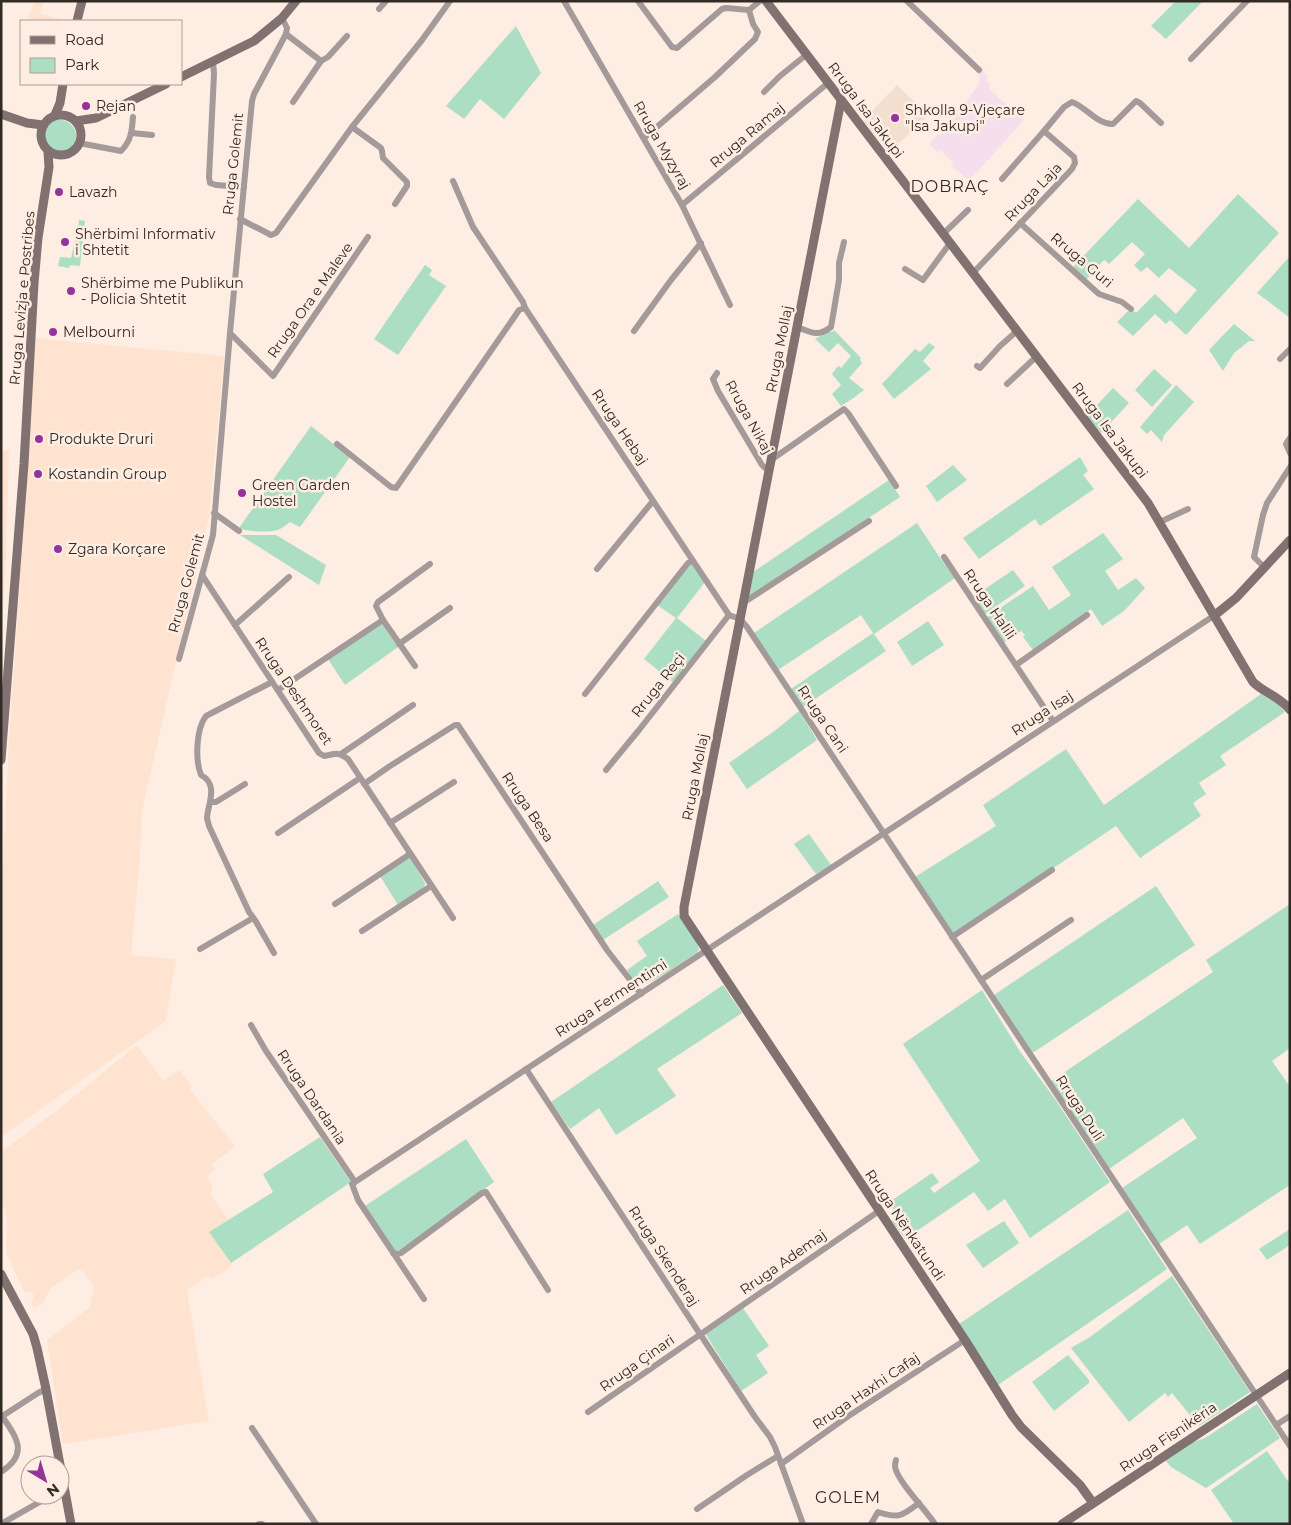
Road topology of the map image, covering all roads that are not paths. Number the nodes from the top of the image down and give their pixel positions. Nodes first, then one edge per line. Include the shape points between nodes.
1 (82, 1) edge
2 (296, 1) edge
3 (386, 1) edge
4 (450, 1) edge
5 (564, 1) edge
6 (638, 1) edge
7 (760, 1) edge
8 (766, 1) edge
9 (907, 1) edge
10 (1247, 1) edge
11 (724, 4) edge
12 (380, 9) dead end
13 (749, 10) junction
14 (282, 18) junction
15 (77, 20) edge
16 (286, 34) junction
17 (347, 36) dead end
18 (806, 55) junction
19 (1190, 59) dead end
20 (212, 61) junction
21 (321, 61) junction
22 (979, 70) dead end
23 (182, 76) edge
24 (828, 83) junction
25 (63, 85) edge
26 (164, 85) edge
27 (764, 92) dead end
28 (842, 101) junction
29 (293, 102) dead end
30 (60, 103) junction
31 (1, 114) edge
32 (55, 116) junction
33 (133, 117) dead end
34 (96, 118) junction
35 (72, 119) junction
36 (27, 123) junction
37 (1161, 123) dead end
38 (43, 124) junction
39 (352, 127) junction
40 (1044, 131) junction
41 (132, 133) junction
42 (40, 135) junction
43 (152, 135) dead end
44 (644, 138) junction
45 (80, 139) junction
46 (48, 152) junction
47 (63, 156) junction
48 (50, 168) junction
49 (1002, 179) dead end
50 (453, 181) dead end
51 (244, 187) junction
52 (395, 204) dead end
53 (682, 205) junction
54 (968, 210) dead end
55 (240, 219) junction
56 (1020, 223) junction
57 (944, 234) junction
58 (368, 238) dead end
59 (844, 242) dead end
60 (701, 243) junction
61 (950, 243) junction
62 (905, 269) dead end
63 (973, 272) junction
64 (730, 305) dead end
65 (525, 308) junction
66 (1131, 309) dead end
67 (797, 327) junction
68 (634, 331) dead end
69 (1017, 331) junction
70 (230, 332) junction
71 (1290, 349) edge
72 (1036, 356) junction
73 (1280, 359) dead end
74 (977, 366) dead end
75 (717, 373) dead end
76 (1006, 384) dead end
77 (1290, 438) edge
78 (337, 444) dead end
79 (1290, 453) edge
80 (770, 464) junction
81 (1290, 466) edge
82 (896, 486) dead end
83 (653, 501) junction
84 (1188, 509) dead end
85 (214, 513) junction
86 (869, 521) dead end
87 (1160, 522) junction
88 (239, 531) dead end
89 (1290, 540) edge
90 (944, 558) dead end
91 (693, 561) junction
92 (430, 564) dead end
93 (1264, 568) junction
94 (597, 569) dead end
95 (202, 575) junction
96 (289, 577) dead end
97 (743, 603) junction
98 (450, 608) dead end
99 (729, 615) junction
100 (1087, 615) dead end
101 (1215, 615) junction
102 (740, 619) junction
103 (383, 620) junction
104 (235, 626) junction
105 (399, 644) junction
106 (179, 659) dead end
107 (1016, 665) junction
108 (415, 666) dead end
109 (272, 682) junction
110 (278, 690) junction
111 (585, 694) dead end
112 (413, 705) dead end
113 (1290, 710) edge
114 (1053, 721) junction
115 (341, 754) junction
116 (1, 760) edge
117 (606, 770) dead end
118 (360, 778) junction
119 (454, 782) dead end
120 (245, 784) dead end
121 (364, 784) junction
122 (211, 802) junction
123 (390, 822) junction
124 (278, 833) dead end
125 (883, 833) junction
126 (410, 854) junction
127 (1052, 870) dead end
128 (431, 886) junction
129 (335, 904) dead end
130 (253, 918) junction
131 (453, 918) dead end
132 (1071, 920) dead end
133 (362, 931) dead end
134 (952, 937) junction
135 (200, 948) dead end
136 (706, 950) junction
137 (274, 953) dead end
138 (981, 980) junction
139 (641, 994) junction
140 (251, 1025) dead end
141 (526, 1069) junction
142 (353, 1183) junction
143 (879, 1211) junction
144 (393, 1253) junction
145 (1, 1274) edge
146 (548, 1290) dead end
147 (424, 1299) dead end
148 (700, 1334) junction
149 (965, 1340) junction
150 (1290, 1373) edge
151 (46, 1389) junction
152 (1255, 1396) junction
153 (588, 1412) dead end
154 (2, 1416) edge
155 (1290, 1416) edge
156 (1276, 1425) junction
157 (252, 1428) dead end
158 (1290, 1446) edge
159 (56, 1455) edge
160 (778, 1456) junction
161 (896, 1460) dead end
162 (781, 1464) junction
163 (1, 1472) edge
164 (919, 1502) junction
165 (1093, 1503) junction
166 (34, 1505) edge
167 (66, 1505) edge
168 (697, 1509) dead end
169 (1, 1524) edge
170 (71, 1524) edge
171 (316, 1524) edge
172 (803, 1524) edge
173 (871, 1524) edge
174 (935, 1524) edge
175 (1062, 1524) edge

1 - 15 street
2 - 14 street
3 - 12 street
4 - 39 street
5 - 44 street, Rruga Myzyraj
6 - 11 street via 672,47 677,48
7 - 13 street
8 - 18 street, Rruga Isa Jakupi
9 - 22 street
10 - 19 street
11 - 13 street
13 - 44 street via 758,32 755,38
14 - 16 street
14 - 20 street via 254,41
16 - 21 street
16 - 51 street, Rruga Golemit via 252,101
17 - 21 street
18 - 24 street, Rruga Isa Jakupi
18 - 27 street
20 - 23 street
20 - 51 street via 210,182
21 - 29 street
24 - 28 street, Rruga Isa Jakupi
24 - 53 street, Rruga Ramaj
25 - 30 street
26 - 34 street
28 - 57 street, Rruga Isa Jakupi
28 - 67 street, Rruga Mollaj
30 - 32 street
30 - 35 street
31 - 36 street
32 - 35 street
32 - 38 street
33 - 41 street
34 - 35 street
34 - 45 street
35 - 45 street via 80,127
36 - 38 street
36 - 42 street
37 - 40 street via 1136,101 1113,124 1106,124 1072,102
38 - 42 street
39 - 52 street via 381,148 383,158 407,182
39 - 55 street via 274,235
40 - 49 street
40 - 56 street, Rruga Laja via 1074,157 1074,163 1072,169
41 - 43 street
41 - 45 street via 121,151
42 - 46 street
44 - 53 street, Rruga Myzyraj
45 - 47 street via 76,149
46 - 47 street
46 - 48 street, Rruga Levizja e Postribes
47 - 48 street
48 - 116 street, Rruga Levizja e Postribes via 37,241
50 - 65 street, Rruga Hebaj via 474,228
51 - 55 street, Rruga Golemit
53 - 60 street, Rruga Myzyraj
54 - 57 street
55 - 70 street, Rruga Golemit
56 - 63 street, Rruga Laja
56 - 66 street, Rruga Guri via 1099,294 1122,302
57 - 61 street, Rruga Isa Jakupi
58 - 70 street, Rruga Ora e Maleve via 273,376
59 - 67 street via 832,327 816,334
60 - 64 street, Rruga Myzyraj
60 - 68 street
61 - 62 street via 923,280
61 - 63 street, Rruga Isa Jakupi
63 - 69 street, Rruga Isa Jakupi
65 - 78 street via 519,310 395,489
65 - 83 street, Rruga Hebaj
67 - 80 street, Rruga Mollaj
69 - 72 street, Rruga Isa Jakupi
69 - 74 street via 980,368
70 - 85 street, Rruga Golemit
71 - 73 street
72 - 76 street
72 - 87 street, Rruga Isa Jakupi
75 - 80 street, Rruga Nikaj via 713,379 717,388 762,465 765,468
77 - 79 street via 1286,444
80 - 82 street via 844,409
80 - 97 street, Rruga Mollaj
81 - 93 street via 1263,515 1254,557
83 - 91 street, Rruga Hebaj
83 - 94 street
84 - 87 street
85 - 88 street
85 - 95 street, Rruga Golemit via 213,535
86 - 97 street
87 - 101 street, Rruga Isa Jakupi
89 - 93 street
90 - 107 street, Rruga Halili
91 - 99 street, Rruga Hebaj
91 - 111 street via 688,563
92 - 103 street via 378,602 376,606
93 - 101 street
95 - 104 street, Rruga Deshmoret
95 - 106 street, Rruga Golemit
96 - 104 street
97 - 102 street, Rruga Mollaj
98 - 105 street
99 - 102 street
99 - 117 street, Rruga Reçi
100 - 107 street
101 - 113 street, Rruga Isa Jakupi via 1254,682
101 - 114 street, Rruga Isaj
102 - 125 street, Rruga Cani
102 - 136 street, Rruga Mollaj via 684,907 684,916
103 - 105 street
103 - 110 street
104 - 109 street, Rruga Deshmoret
105 - 108 street
107 - 114 street, Rruga Halili
109 - 110 street, Rruga Deshmoret
109 - 122 street via 202,720 197,764 208,782
110 - 115 street, Rruga Deshmoret via 319,753 324,756
112 - 115 street, Rruga Deshmoret
114 - 125 street, Rruga Isaj
115 - 118 street, Rruga Deshmoret
118 - 121 street, Rruga Deshmoret
118 - 124 street
119 - 123 street
120 - 122 street
121 - 123 street, Rruga Deshmoret
121 - 139 street, Rruga Besa via 458,725 607,950
122 - 130 street via 207,818 209,826 232,880
123 - 126 street, Rruga Deshmoret
125 - 134 street, Rruga Duli
125 - 136 street, Rruga Fermentimi
126 - 128 street, Rruga Deshmoret
126 - 129 street
127 - 134 street
128 - 131 street, Rruga Deshmoret
128 - 133 street
130 - 135 street
130 - 137 street
132 - 138 street
134 - 138 street, Rruga Duli
136 - 139 street, Rruga Fermentimi
136 - 143 street, Rruga Nënkatundi
138 - 152 street, Rruga Duli
139 - 141 street, Rruga Fermentimi
140 - 142 street, Rruga Dardania
141 - 142 street, Rruga Fermentimi
141 - 148 street, Rruga Skenderaj
142 - 144 street, Rruga Dardania via 358,1200
143 - 148 street, Rruga Ademaj
143 - 149 street, Rruga Nënkatundi
144 - 146 street via 401,1253 486,1192
144 - 147 street, Rruga Dardania
145 - 151 street via 33,1334
148 - 153 street, Rruga Çinari
148 - 160 street, Rruga Skenderaj via 770,1437
149 - 162 street, Rruga Haxhi Cafaj via 847,1416
149 - 165 street, Rruga Nënkatundi via 1021,1427 1080,1485
150 - 152 street, Rruga Fisnikëria
151 - 154 street
151 - 159 street
152 - 156 street, Rruga Duli
152 - 165 street, Rruga Fisnikëria
154 - 163 street via 14,1434 18,1449 11,1466
155 - 156 street
156 - 158 street, Rruga Duli
157 - 171 street
160 - 162 street, Rruga Skenderaj
160 - 168 street
161 - 164 street via 894,1466 898,1474
162 - 172 street, Rruga Skenderaj
164 - 173 street via 897,1517 878,1512
164 - 174 street
165 - 175 street, Rruga Fisnikëria
166 - 169 street
167 - 170 street

